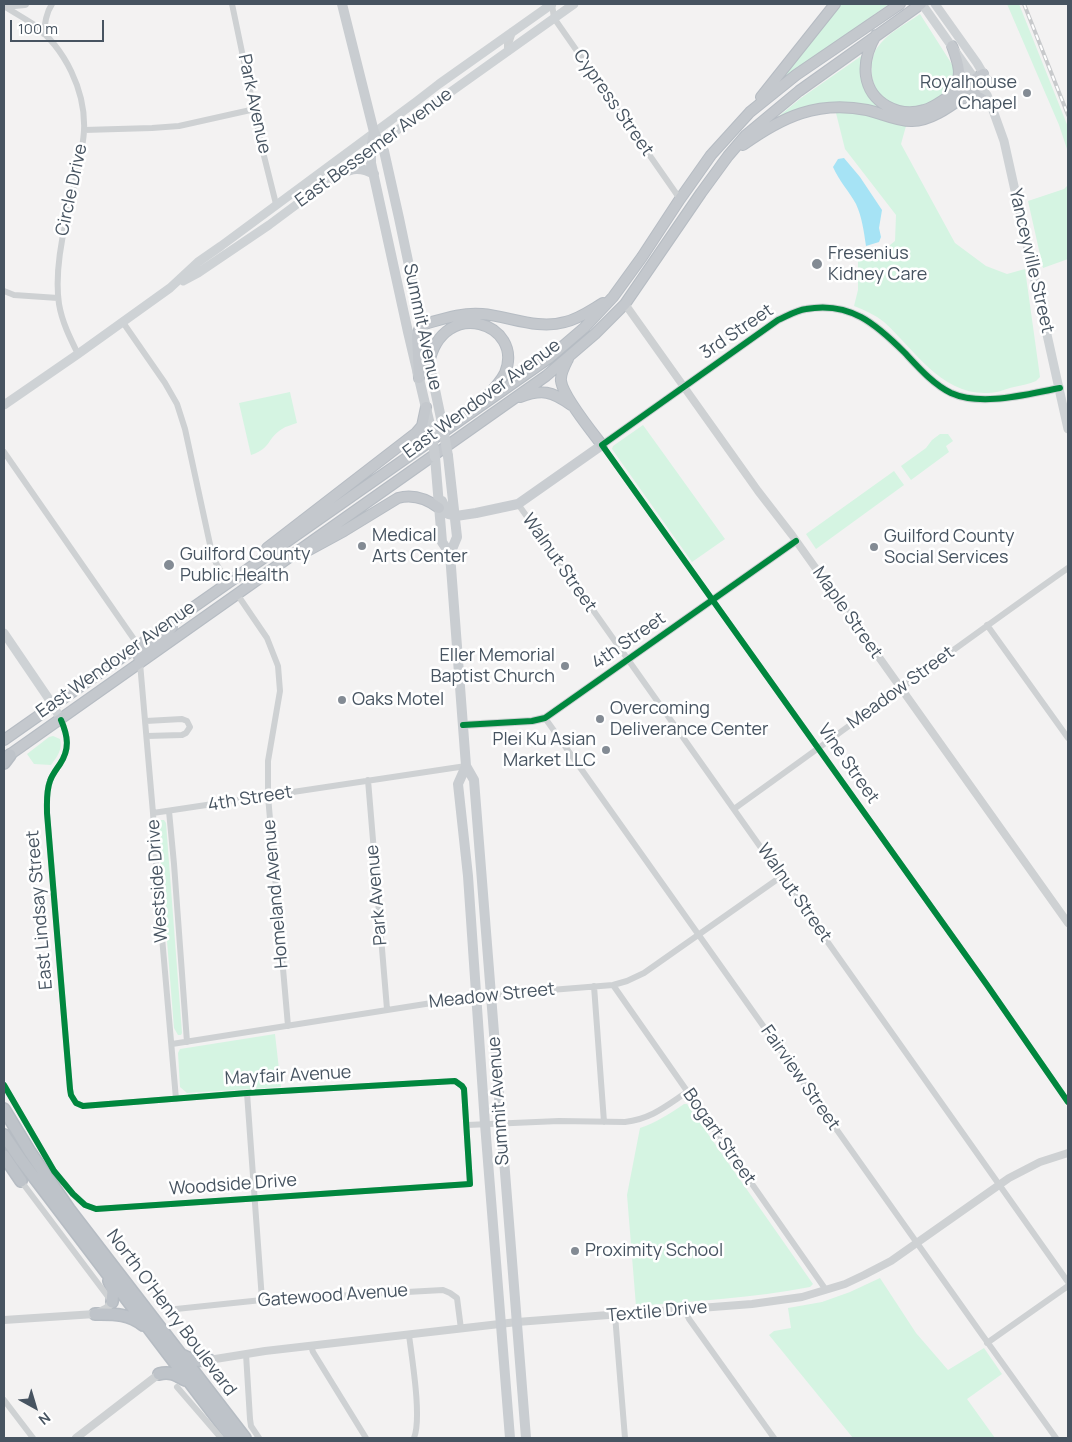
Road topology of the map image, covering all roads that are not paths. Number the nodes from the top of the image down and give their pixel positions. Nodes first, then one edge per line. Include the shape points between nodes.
1 (25, 4) edge
2 (52, 4) edge
3 (232, 4) edge
4 (342, 4) edge
5 (552, 4) edge
6 (574, 4) edge
7 (835, 4) edge
8 (900, 4) edge
9 (922, 4) edge
10 (935, 4) edge
11 (4, 6) edge
12 (554, 18) junction
13 (512, 32) junction
14 (44, 34) junction
15 (876, 34) junction
16 (952, 46) junction
17 (508, 52) junction
18 (981, 80) junction
19 (953, 98) junction
20 (992, 106) junction
21 (255, 109) junction
22 (750, 112) junction
23 (84, 130) junction
24 (374, 132) junction
25 (375, 146) junction
26 (728, 156) junction
27 (338, 174) junction
28 (374, 174) junction
29 (680, 199) junction
30 (276, 204) junction
31 (258, 217) junction
32 (261, 230) junction
33 (244, 242) junction
34 (629, 275) junction
35 (170, 288) junction
36 (4, 292) edge
37 (612, 297) junction
38 (58, 298) junction
39 (625, 304) junction
40 (122, 321) junction
41 (421, 325) junction
42 (78, 354) junction
43 (568, 358) junction
44 (429, 363) junction
45 (419, 378) junction
46 (684, 387) junction
47 (1060, 388) junction
48 (509, 401) junction
49 (4, 405) edge
50 (426, 407) junction
51 (576, 409) junction
52 (473, 412) junction
53 (1068, 429) edge
54 (602, 445) junction
55 (4, 452) edge
56 (438, 489) junction
57 (518, 504) junction
58 (439, 508) junction
59 (456, 516) junction
60 (796, 541) junction
61 (450, 554) junction
62 (1068, 568) edge
63 (226, 580) junction
64 (252, 583) junction
65 (217, 590) junction
66 (237, 594) junction
67 (712, 600) junction
68 (191, 609) junction
69 (987, 624) junction
70 (4, 633) edge
71 (138, 645) junction
72 (628, 660) junction
73 (140, 663) junction
74 (900, 689) junction
75 (54, 705) junction
76 (545, 718) junction
77 (60, 720) junction
78 (146, 721) junction
79 (463, 725) junction
80 (147, 736) junction
81 (1068, 738) edge
82 (4, 740) edge
83 (818, 749) junction
84 (6, 759) edge
85 (466, 766) junction
86 (368, 780) junction
87 (268, 796) junction
88 (734, 809) junction
89 (169, 811) junction
90 (153, 814) junction
91 (782, 876) junction
92 (1068, 924) edge
93 (699, 934) junction
94 (613, 985) junction
95 (594, 986) junction
96 (490, 994) junction
97 (476, 996) junction
98 (386, 1009) junction
99 (288, 1026) junction
100 (187, 1042) junction
101 (172, 1044) junction
102 (4, 1085) edge
103 (687, 1092) junction
104 (247, 1094) junction
105 (176, 1099) junction
106 (1068, 1102) edge
107 (76, 1103) joint
108 (4, 1109) edge
109 (604, 1122) junction
110 (484, 1124) junction
111 (500, 1124) junction
112 (467, 1125) junction
113 (4, 1135) edge
114 (1068, 1153) edge
115 (4, 1156) edge
116 (21, 1181) joint
117 (1000, 1184) junction
118 (255, 1199) junction
119 (916, 1243) junction
120 (107, 1274) junction
121 (1068, 1282) edge
122 (1068, 1286) edge
123 (826, 1290) junction
124 (262, 1300) junction
125 (112, 1302) junction
126 (176, 1309) dead end
127 (684, 1309) junction
128 (95, 1314) junction
129 (615, 1316) junction
130 (4, 1320) edge
131 (517, 1322) junction
132 (501, 1324) junction
133 (461, 1329) junction
134 (150, 1330) junction
135 (409, 1335) junction
136 (987, 1343) junction
137 (311, 1346) junction
138 (163, 1348) junction
139 (179, 1353) junction
140 (246, 1354) junction
141 (208, 1360) junction
142 (159, 1374) junction
143 (189, 1382) junction
144 (204, 1386) junction
145 (177, 1387) dead end
146 (4, 1400) edge
147 (33, 1438) edge
148 (76, 1438) edge
149 (221, 1438) edge
150 (232, 1438) edge
151 (245, 1438) edge
152 (259, 1438) edge
153 (366, 1438) edge
154 (414, 1438) edge
155 (510, 1438) edge
156 (526, 1438) edge
157 (625, 1438) edge
158 (774, 1438) edge
159 (1056, 1438) edge

1 - 11 street
2 - 14 street
3 - 21 street, Park Avenue
4 - 24 main road, Summit Avenue
5 - 12 street, Cypress Street
5 - 13 main road, East Bessemer Avenue
6 - 12 main road, East Bessemer Avenue
7 - 22 highway
8 - 22 highway, East Wendover Avenue via 796,75
9 - 15 highway, East Wendover Avenue
9 - 16 main road, Yanceyville Street
10 - 18 main road, Yanceyville Street via 977,63
11 - 14 street, Circle Drive
12 - 17 main road, East Bessemer Avenue
12 - 29 street, Cypress Street
13 - 17 street
13 - 24 main road, East Bessemer Avenue
14 - 23 street, Circle Drive via 61,53 74,78 82,102
15 - 19 highway via 867,57 866,74 869,88 889,108 914,113
15 - 26 highway, East Wendover Avenue via 798,91 746,134
16 - 18 main road, Yanceyville Street
16 - 19 highway via 959,71
17 - 25 main road, East Bessemer Avenue
18 - 19 highway
18 - 20 main road, Yanceyville Street
19 - 20 highway via 976,96
19 - 26 highway via 940,112 910,121 842,106 804,112 766,129
20 - 47 main road, Yanceyville Street via 1004,141
21 - 23 street via 179,126
21 - 30 street, Park Avenue
22 - 29 highway, East Wendover Avenue via 711,155
23 - 38 street, Circle Drive via 59,250
24 - 25 main road, Summit Avenue
24 - 30 main road, East Bessemer Avenue
25 - 27 main road, East Bessemer Avenue
25 - 28 main road, Summit Avenue via 371,163
25 - 41 main road, Summit Avenue via 384,151
26 - 39 highway, East Wendover Avenue
27 - 28 main road via 354,168
27 - 32 main road, East Bessemer Avenue
28 - 45 main road, Summit Avenue
29 - 34 highway, East Wendover Avenue
30 - 31 main road, East Bessemer Avenue
30 - 32 main road via 277,211
31 - 33 main road via 244,235
31 - 35 main road, East Bessemer Avenue via 198,262
32 - 33 main road, East Bessemer Avenue
33 - 35 main road, East Bessemer Avenue
34 - 37 highway, East Wendover Avenue
34 - 39 highway via 622,293
35 - 40 main road, East Bessemer Avenue
36 - 38 street
37 - 41 highway via 586,313 550,325 481,314 465,314
37 - 52 highway, East Wendover Avenue via 584,328 549,358
38 - 42 street, Circle Drive via 63,321
39 - 43 highway, East Wendover Avenue
39 - 46 street, Maple Street
40 - 42 main road, East Bessemer Avenue
40 - 63 street via 177,404 209,543
41 - 44 main road, Summit Avenue
41 - 45 highway via 417,335
42 - 49 main road, East Bessemer Avenue
43 - 48 highway, East Wendover Avenue
43 - 51 highway via 560,379
44 - 52 highway via 442,333 457,325 483,324 502,338 508,361 505,374
44 - 59 main road, Summit Avenue, bridge via 448,456
45 - 50 main road, Summit Avenue
46 - 47 street, 3rd Street via 778,320 804,309 824,307 852,312 868,320 920,370 951,393 982,400
46 - 54 street, 3rd Street
46 - 60 street, Maple Street
47 - 53 main road, Yanceyville Street
48 - 51 highway via 531,393 546,392 559,396
48 - 64 highway, East Wendover Avenue
50 - 56 main road, Summit Avenue, bridge
50 - 63 highway via 422,426 416,432
51 - 54 highway
52 - 65 highway, East Wendover Avenue
54 - 57 main road, 3rd Street
54 - 67 street, Vine Street
55 - 71 street
56 - 58 main road, Summit Avenue
56 - 59 main road via 448,514
57 - 59 main road, 3rd Street
57 - 72 street, Walnut Street
58 - 61 main road, Summit Avenue via 442,542
58 - 64 highway via 418,498 398,498
59 - 61 main road, Summit Avenue via 457,537
60 - 67 street, 4th Street
60 - 74 street, Maple Street
61 - 79 main road, Summit Avenue
62 - 69 street, Meadow Street
63 - 65 highway
64 - 66 highway, East Wendover Avenue
65 - 68 highway, East Wendover Avenue
66 - 73 highway, East Wendover Avenue
66 - 87 street, Homeland Avenue via 267,638 278,666 280,691 268,761
67 - 72 street, 4th Street
67 - 83 street, Vine Street
68 - 71 highway, East Wendover Avenue
68 - 73 highway via 140,653
69 - 74 street, Meadow Street
69 - 81 street
70 - 75 main road, East Lindsay Street
71 - 75 highway, East Wendover Avenue
72 - 76 street, 4th Street
72 - 88 street, Walnut Street
73 - 77 highway, East Wendover Avenue
73 - 78 street, Westside Drive
74 - 83 street, Meadow Street
74 - 92 street, Maple Street
75 - 77 main road, East Lindsay Street
75 - 82 highway, East Wendover Avenue
76 - 79 street, 4th Street
76 - 93 street, Fairview Street
77 - 84 highway, East Wendover Avenue
77 - 107 street, East Lindsay Street via 67,737 66,750 50,780 47,813 70,1089
78 - 80 street, Westside Drive
78 - 80 street via 182,719 187,720 190,727 182,735
79 - 85 main road, Summit Avenue
80 - 90 street, Westside Drive
83 - 88 street, Meadow Street
83 - 106 street, Vine Street
85 - 86 street, 4th Street
85 - 96 main road, Summit Avenue via 474,780
85 - 97 main road, Summit Avenue via 458,784
86 - 87 street, 4th Street
86 - 98 street, Park Avenue
87 - 89 street, 4th Street
87 - 99 street, Homeland Avenue
88 - 91 street, Walnut Street
89 - 90 street, 4th Street
89 - 100 street, Westside Drive
90 - 101 street, Westside Drive
91 - 93 street, Meadow Street
91 - 117 street, Walnut Street
93 - 94 street, Meadow Street via 637,977
93 - 119 street, Fairview Street
94 - 95 street, Meadow Street
94 - 103 street, Bogart Street
95 - 96 street, Meadow Street
95 - 109 street
96 - 97 street, Meadow Street
96 - 111 main road, Summit Avenue
97 - 98 street, Meadow Street
97 - 110 main road, Summit Avenue
98 - 99 street, Meadow Street
99 - 100 street, Meadow Street
100 - 101 street, Meadow Street
101 - 105 street, Westside Drive
102 - 118 street, Woodside Drive via 54,1171 85,1205 96,1209
103 - 109 street via 645,1118
103 - 123 street, Bogart Street
104 - 105 street, Mayfair Avenue
104 - 112 street, Mayfair Avenue via 455,1081 464,1089
104 - 118 street
105 - 107 street, Mayfair Avenue via 83,1106
108 - 139 highway, North O'Henry Boulevard via 69,1209
109 - 111 street
110 - 111 street
110 - 112 street
110 - 132 main road, Summit Avenue
111 - 131 main road, Summit Avenue
112 - 118 street, Woodside Drive via 470,1184
113 - 120 highway, North O'Henry Boulevard
114 - 117 street, Textile Drive via 1040,1162
115 - 116 highway
116 - 125 street
117 - 119 street, Textile Drive
117 - 121 street, Walnut Street
118 - 124 street
119 - 123 street, Textile Drive via 891,1261
119 - 136 street, Fairview Street
120 - 125 highway via 113,1291
120 - 134 highway, North O'Henry Boulevard
122 - 136 street
123 - 127 street, Textile Drive via 752,1304
124 - 126 street, Gatewood Avenue
124 - 133 street, Gatewood Avenue via 443,1290 457,1298
125 - 128 street
127 - 129 street, Textile Drive
127 - 158 street
128 - 130 street
128 - 134 highway via 128,1316
129 - 131 street, Textile Drive
129 - 157 street
131 - 132 street, Textile Drive
131 - 156 main road, Summit Avenue
132 - 133 street, Textile Drive
132 - 155 main road, Summit Avenue
133 - 135 street, Textile Drive
134 - 138 highway, North O'Henry Boulevard
135 - 137 street, Textile Drive
135 - 154 street via 417,1414
136 - 159 street, Fairview Street
137 - 140 street, Textile Drive
137 - 153 street
138 - 142 highway via 163,1368
138 - 143 highway, North O'Henry Boulevard
139 - 141 highway via 198,1361
139 - 144 highway, North O'Henry Boulevard
140 - 141 street, Textile Drive
140 - 152 street via 250,1419
141 - 144 highway via 202,1374
142 - 143 highway via 175,1374
142 - 148 street
143 - 150 highway, North O'Henry Boulevard
144 - 151 highway, North O'Henry Boulevard
145 - 149 street
146 - 147 street

